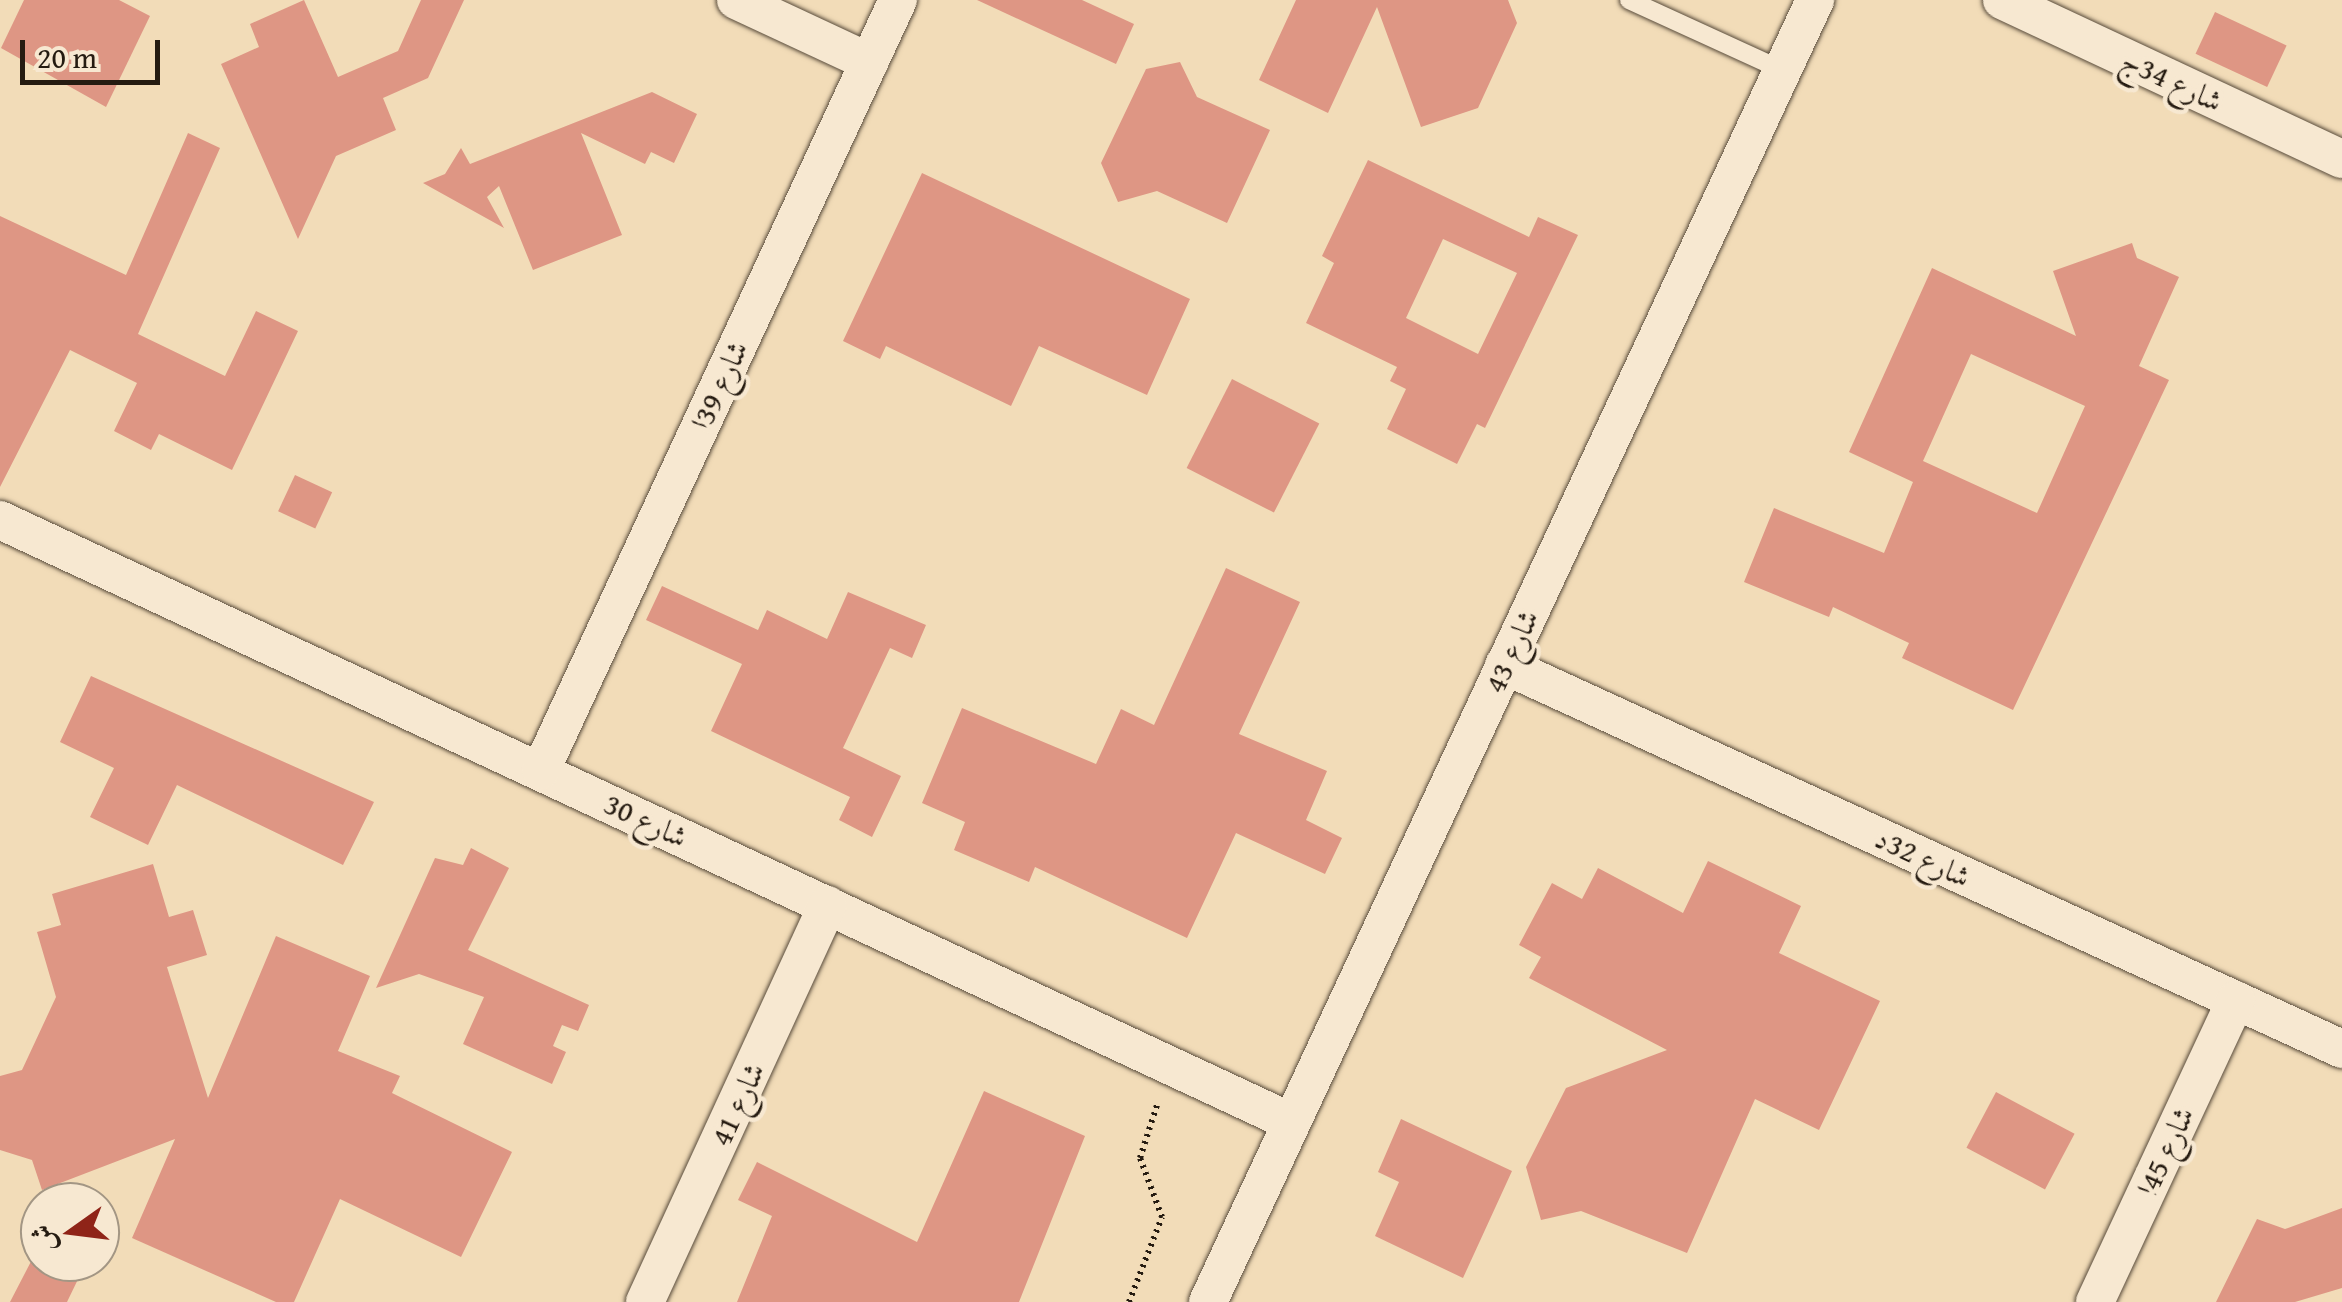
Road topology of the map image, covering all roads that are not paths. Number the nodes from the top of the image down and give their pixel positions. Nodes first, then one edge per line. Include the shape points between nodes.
1 (736, 0) edge
2 (898, 0) edge
3 (1630, 0) edge
4 (1815, 0) edge
5 (2002, 0) edge
6 (869, 62) junction
7 (1782, 70) junction
8 (2342, 159) edge
9 (0, 520) edge
10 (1504, 665) junction
11 (541, 770) junction
12 (828, 905) junction
13 (2236, 1000) junction
14 (2342, 1048) edge
15 (1291, 1122) junction
16 (645, 1302) edge
17 (1208, 1302) edge
18 (2095, 1302) edge

1 - 6 street
2 - 6 street, شارع 39ا
3 - 7 lane
4 - 7 street, شارع 43
5 - 8 street, شارع 34ج
6 - 11 street, شارع 39ا
7 - 10 street, شارع 43
9 - 11 street, شارع 30
10 - 13 street, شارع 32د
10 - 15 street, شارع 43
11 - 12 street, شارع 30
12 - 15 street, شارع 30
12 - 16 street, شارع 41
13 - 14 street, شارع 32د
13 - 18 street, شارع 45ا
15 - 17 street, شارع 43

